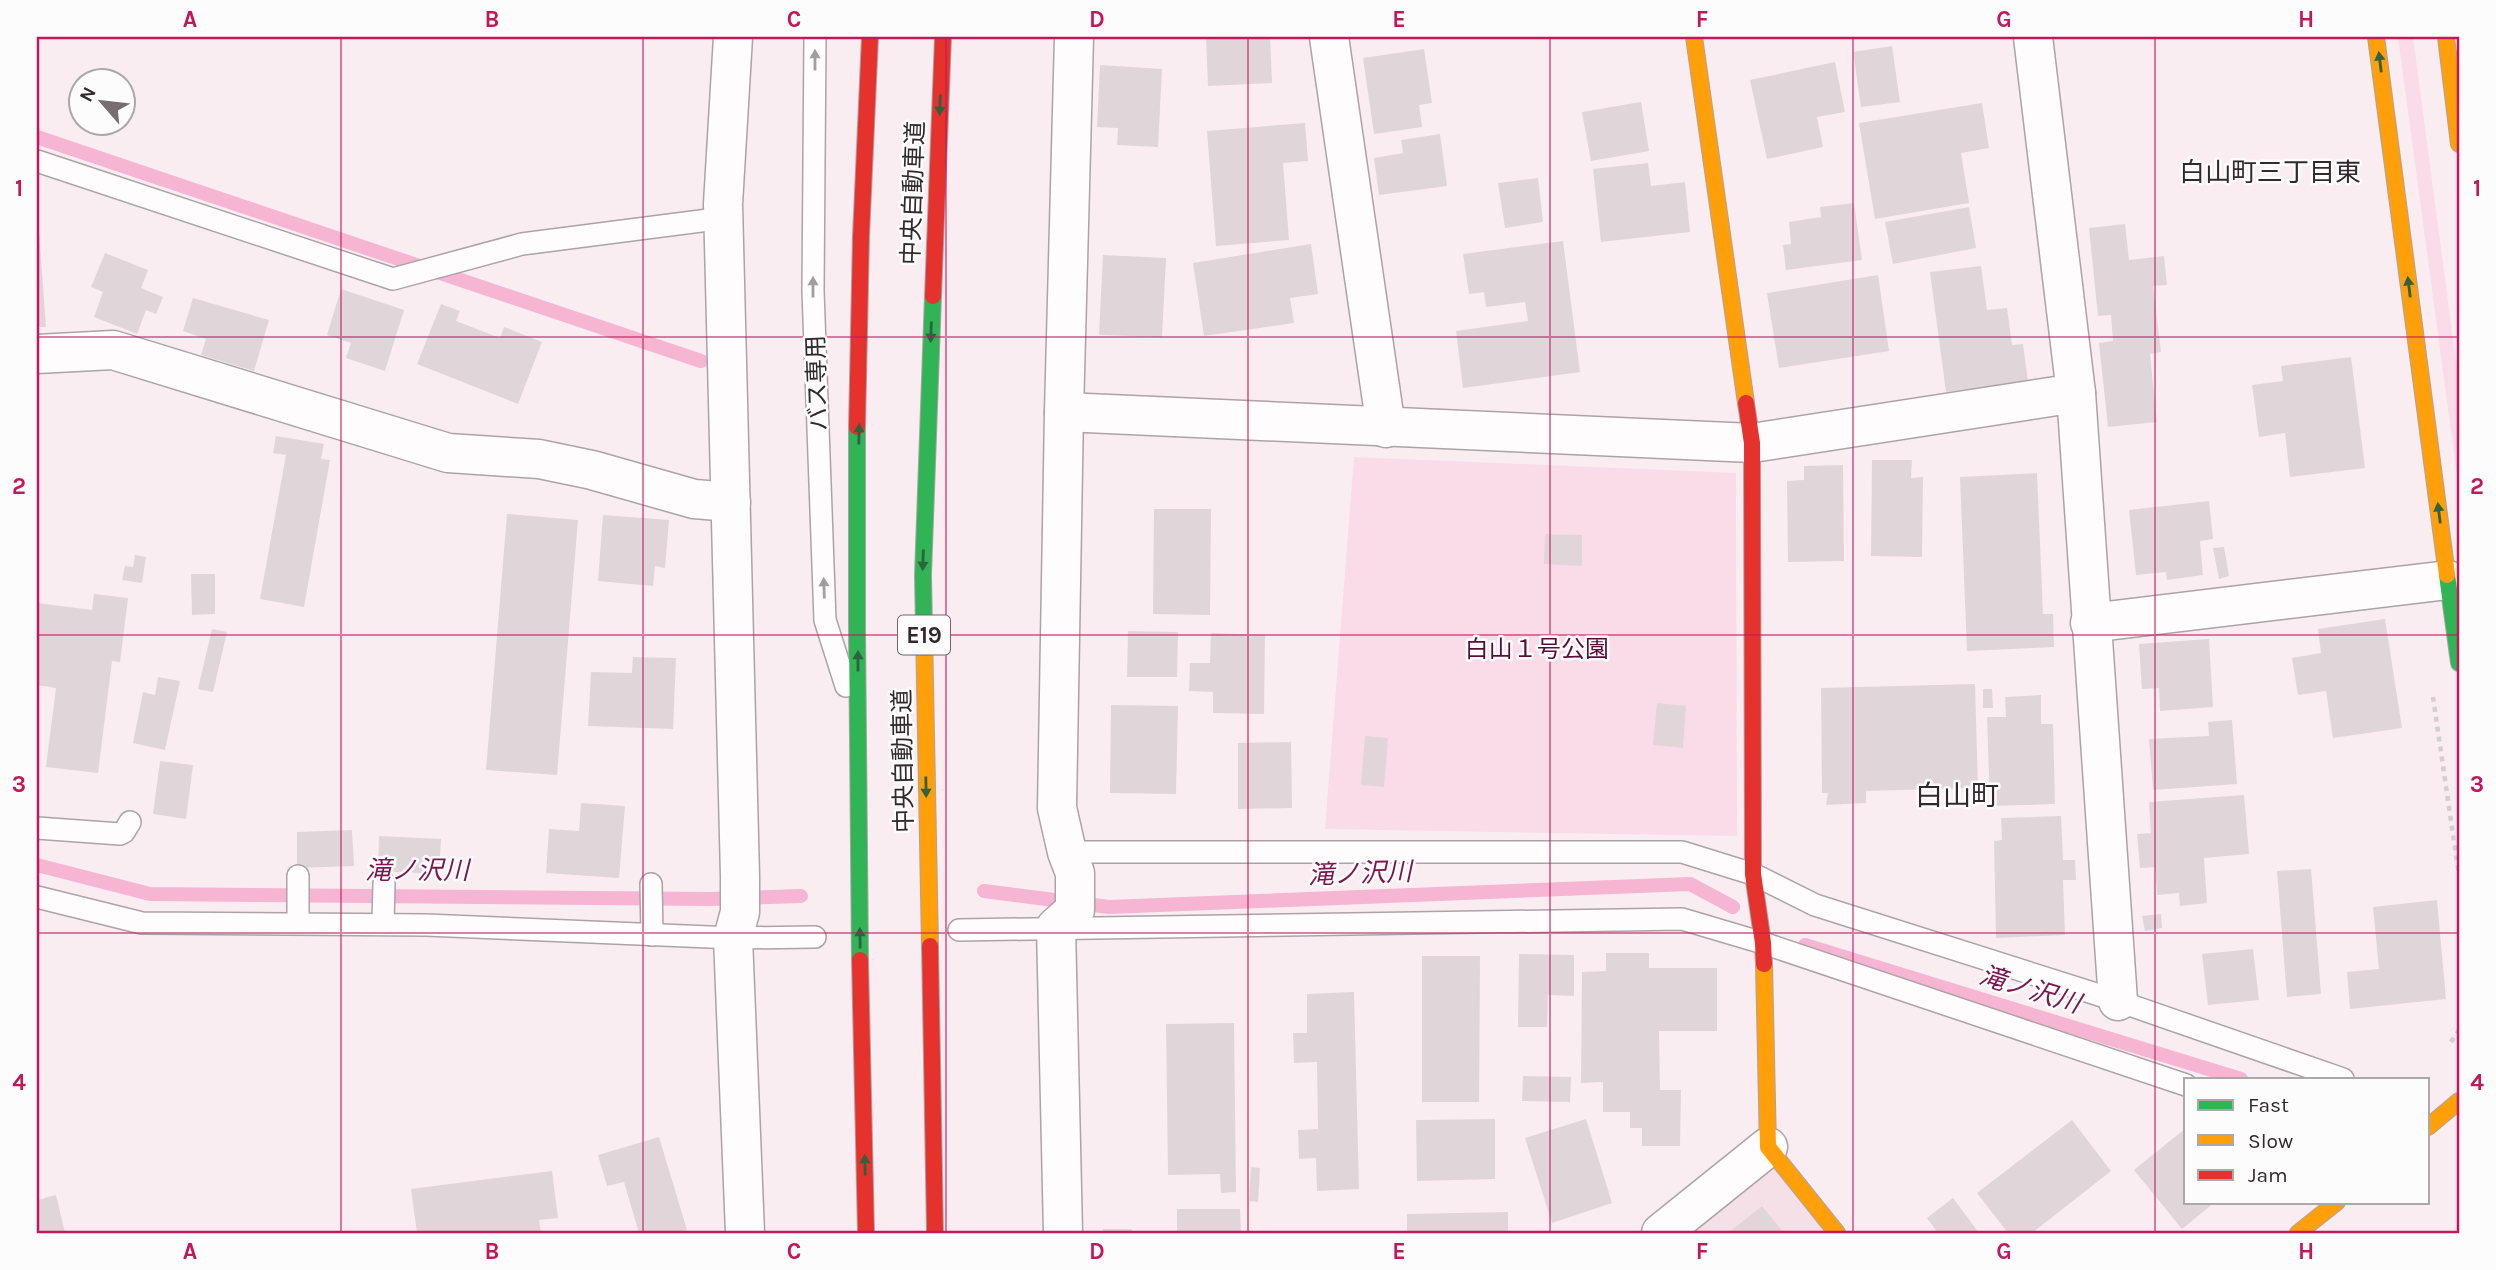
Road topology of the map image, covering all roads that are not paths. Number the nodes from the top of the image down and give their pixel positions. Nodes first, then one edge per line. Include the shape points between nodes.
1 (733, 37) edge
2 (815, 37) edge
3 (870, 37) edge
4 (943, 37) edge
5 (1074, 37) edge
6 (1329, 37) edge
7 (1694, 37) edge
8 (2033, 37) edge
9 (2376, 37) edge
10 (2446, 37) edge
11 (2459, 144) edge
12 (37, 162) edge
13 (724, 218) junction
14 (37, 354) edge
15 (2076, 393) junction
16 (1064, 412) junction
17 (1386, 428) junction
18 (1752, 443) junction
19 (731, 502) junction
20 (2448, 580) junction
21 (2090, 623) junction
22 (2459, 663) edge
23 (858, 725) junction
24 (130, 822) dead end
25 (37, 828) edge
26 (1752, 874) junction
27 (298, 876) dead end
28 (384, 883) dead end
29 (651, 884) dead end
30 (1068, 891) junction
31 (37, 897) edge
32 (738, 909) junction
33 (298, 916) junction
34 (383, 920) junction
35 (652, 926) junction
36 (959, 930) dead end
37 (815, 937) dead end
38 (1763, 943) junction
39 (2118, 1001) junction
40 (2340, 1078) edge
41 (2184, 1085) edge
42 (2459, 1101) edge
43 (2430, 1125) edge
44 (1768, 1147) junction
45 (2334, 1204) edge
46 (745, 1233) edge
47 (866, 1233) edge
48 (935, 1233) edge
49 (1063, 1233) edge
50 (1661, 1233) edge
51 (1837, 1233) edge
52 (2298, 1233) edge

1 - 13 street
23 -> 2 lane, バス専用 via 825,620 813,291
23 -> 3 main road, 中央自動車道 via 860,265
4 -> 48 main road, 中央自動車道 / E19 via 923,575
5 - 16 street
6 - 17 street
7 - 18 main road
8 - 15 street
20 -> 9 main road
10 - 11 main road
12 - 13 lane via 393,279 522,244
13 - 19 street
14 - 19 street via 113,350 447,453 539,459 694,499
15 - 18 street
15 - 21 street
16 - 17 street
16 - 30 street via 1057,808
17 - 18 street
18 - 26 main road
19 - 32 street
20 - 21 street
20 - 22 main road
21 - 39 street
47 -> 23 main road, 中央自動車道
24 - 25 lane via 120,834
26 - 30 lane via 1682,852
26 - 38 main road
26 - 39 lane via 1815,905
27 - 33 lane
28 - 34 lane
29 - 35 lane
30 - 36 lane
30 - 38 lane via 1682,919
30 - 49 street
31 - 33 lane via 142,922
32 - 35 lane
32 - 37 lane
32 - 46 street
33 - 34 lane
34 - 35 lane
38 - 41 lane
38 - 44 main road
39 - 40 lane
42 - 43 main road
44 - 50 street
44 - 51 main road
45 - 52 main road

